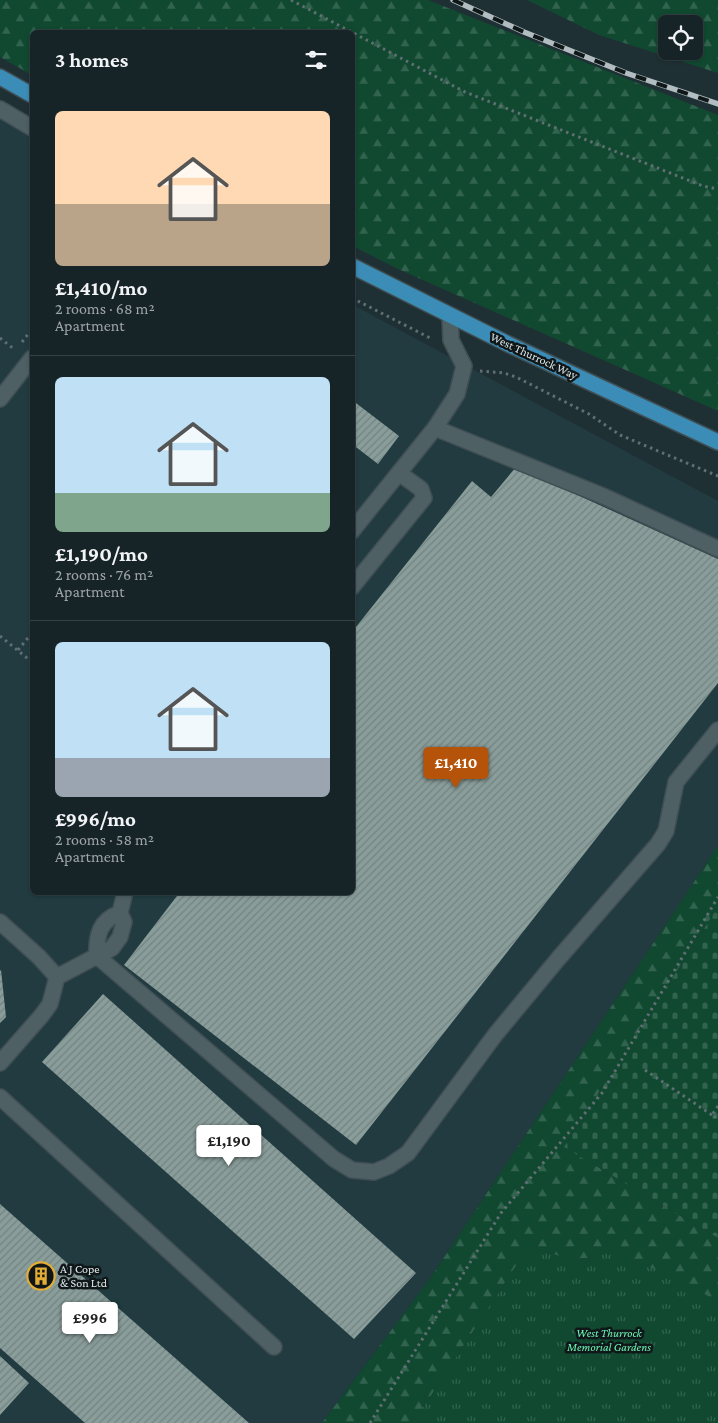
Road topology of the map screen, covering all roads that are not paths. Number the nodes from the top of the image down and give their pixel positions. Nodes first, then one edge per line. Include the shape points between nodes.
1 (0, 77) edge
2 (30, 94) edge
3 (0, 110) edge
4 (30, 127) edge
5 (355, 268) edge
6 (450, 316) junction
7 (30, 361) edge
8 (0, 399) edge
9 (435, 428) junction
10 (718, 442) edge
11 (399, 473) junction
12 (355, 527) edge
13 (718, 549) edge
14 (355, 583) edge
15 (718, 730) edge
16 (124, 895) edge
17 (0, 922) edge
18 (97, 956) junction
19 (57, 977) junction
20 (0, 1062) edge
21 (0, 1097) edge
22 (274, 1347) dead end

1 - 2 main road
3 - 4 street
5 - 6 main road, West Thurrock Way
6 - 9 street via 450,340 464,366 457,394
6 - 10 main road, West Thurrock Way
7 - 8 street
9 - 11 street
9 - 13 street via 603,496
11 - 12 street
11 - 14 street via 421,489 424,498
15 - 18 street via 676,782 666,831 658,844 495,1035 408,1153 374,1172 352,1170 334,1159
16 - 18 street via 120,913 109,917 99,933
17 - 19 street
18 - 19 street
19 - 20 street via 50,1004
21 - 22 street

